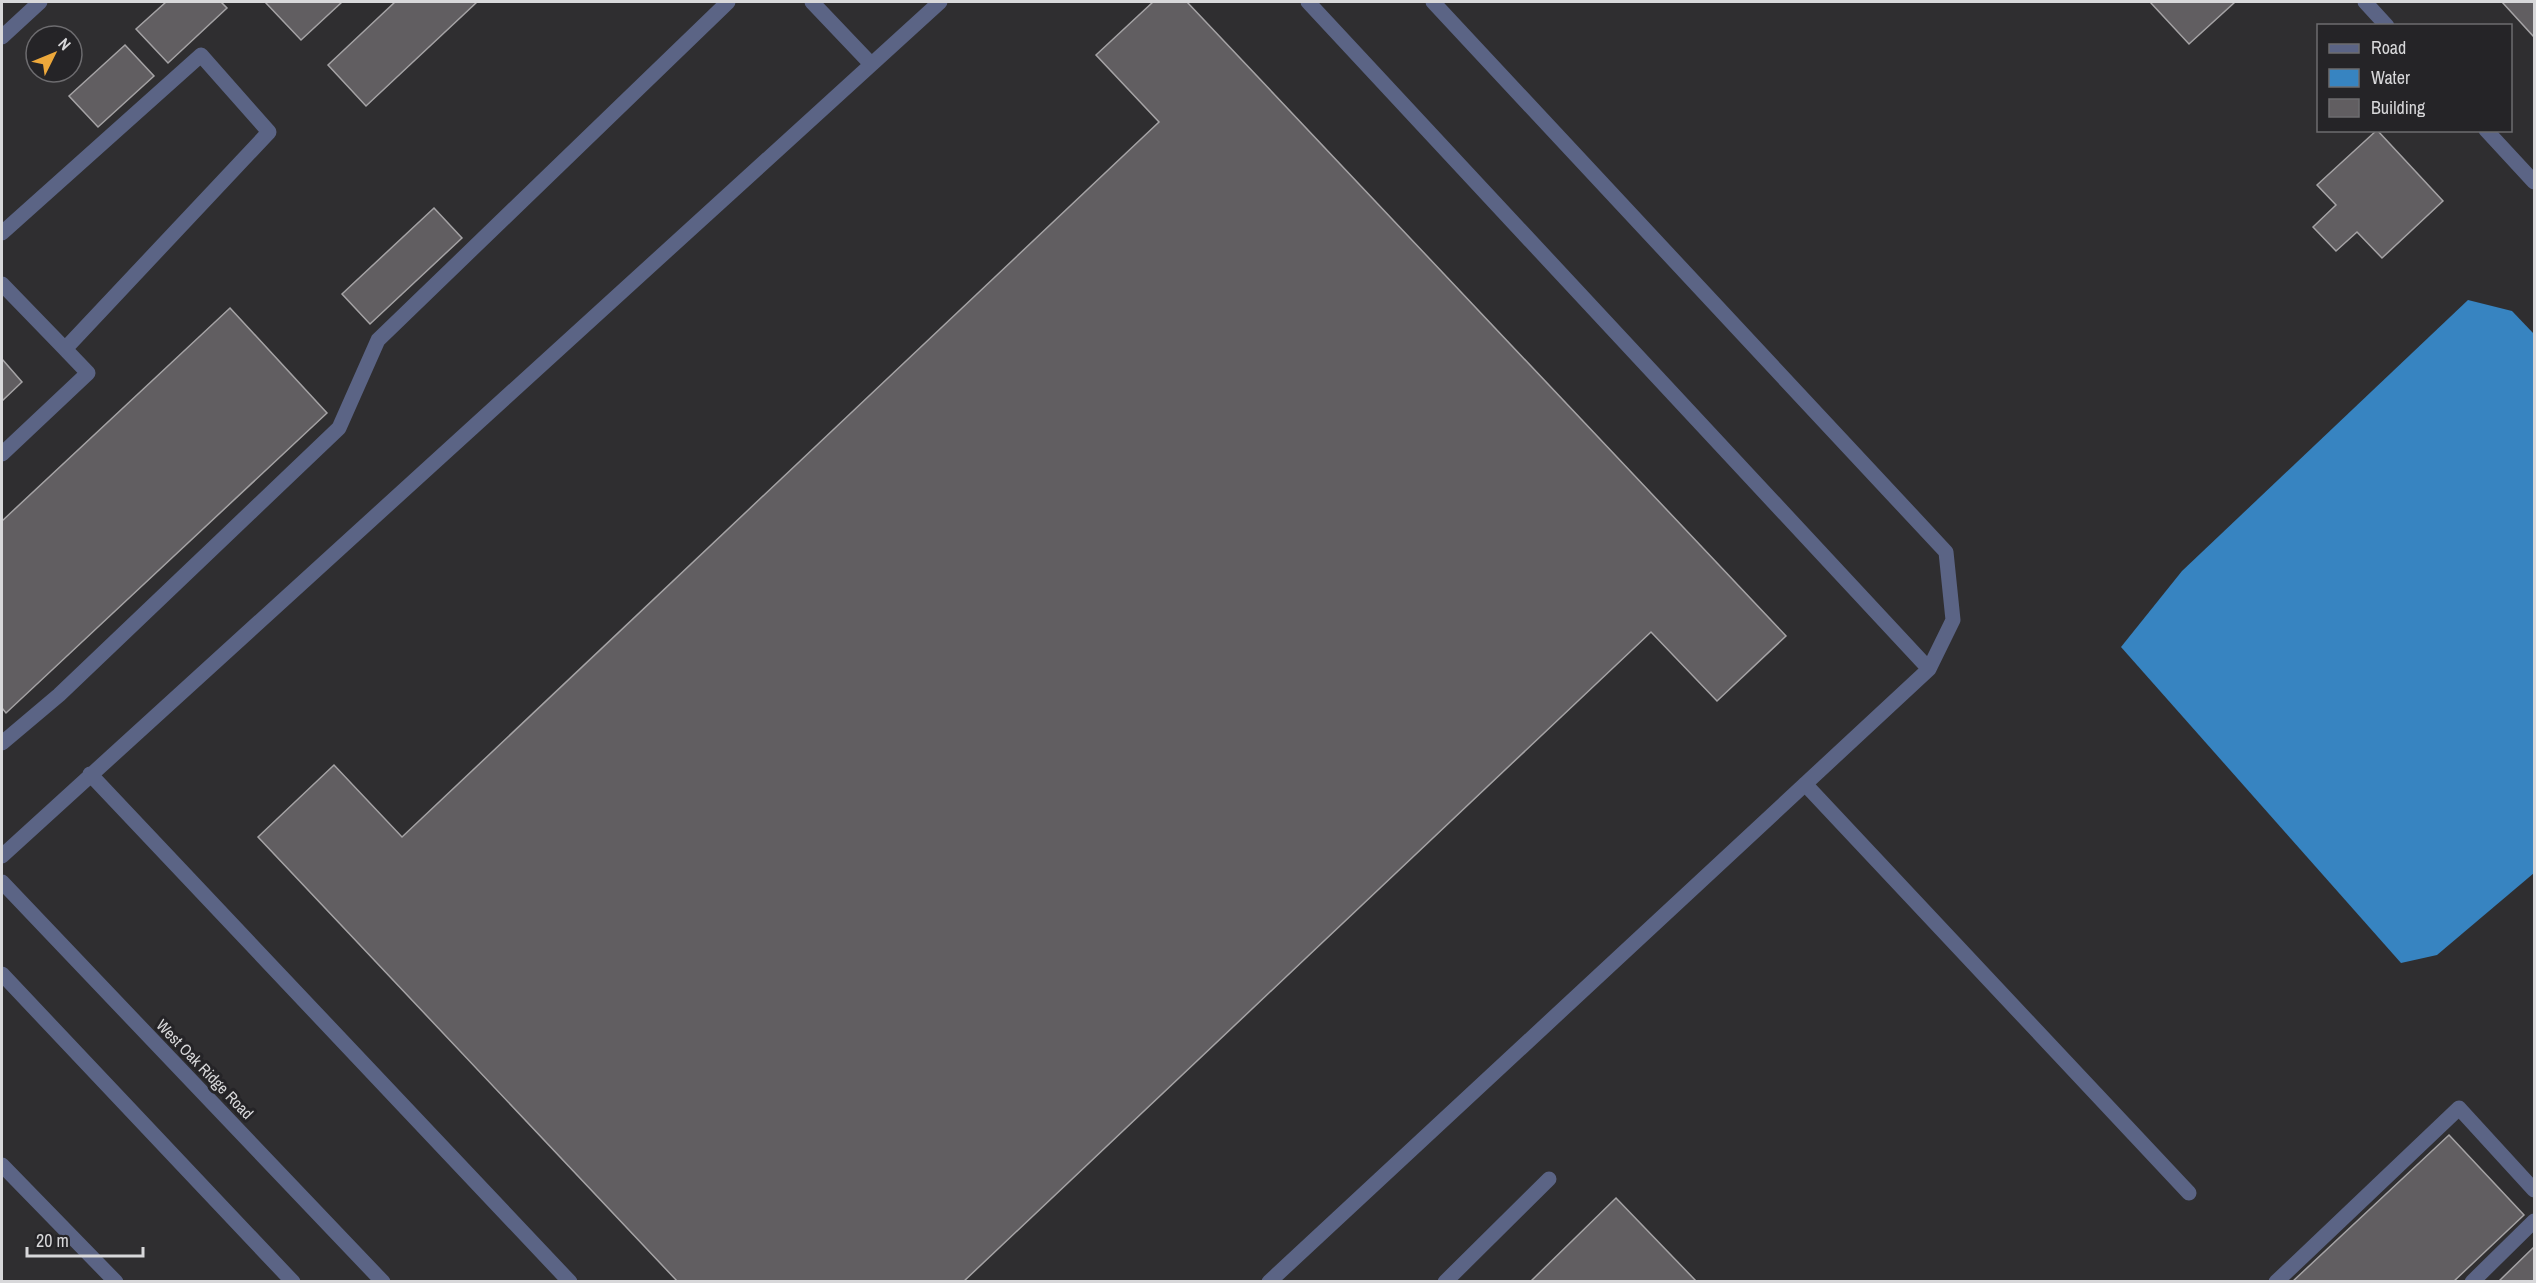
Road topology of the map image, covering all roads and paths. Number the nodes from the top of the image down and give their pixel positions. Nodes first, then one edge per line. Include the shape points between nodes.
1 (40, 2) edge
2 (728, 2) edge
3 (812, 2) edge
4 (940, 2) edge
5 (1308, 2) edge
6 (1433, 2) edge
7 (2365, 2) edge
8 (2385, 24) edge
9 (2, 37) edge
10 (871, 64) junction
11 (2488, 132) edge
12 (2535, 182) edge
13 (2, 233) edge
14 (2, 284) edge
15 (65, 349) junction
16 (2, 454) edge
17 (1929, 669) junction
18 (2, 743) edge
19 (90, 774) junction
20 (1805, 784) junction
21 (2, 856) edge
22 (2, 882) edge
23 (2, 974) edge
24 (2, 1165) edge
25 (1549, 1179) dead end
26 (2535, 1190) edge
27 (2189, 1193) dead end
28 (2535, 1221) edge
29 (116, 1281) edge
30 (293, 1281) edge
31 (383, 1281) edge
32 (570, 1281) edge
33 (1269, 1281) edge
34 (1444, 1281) edge
35 (2276, 1281) edge
36 (2472, 1281) edge

1 - 9 street
2 - 18 street via 378,340 339,428 59,695
3 - 10 street
4 - 10 street
5 - 17 street
6 - 17 street via 1946,552 1953,620
7 - 8 street
10 - 19 street
11 - 12 street
13 - 15 street via 201,55 269,132
14 - 15 street
15 - 16 street via 88,373
17 - 20 street
19 - 21 street
19 - 32 street
20 - 27 street
20 - 33 street
22 - 31 street, West Oak Ridge Road
23 - 30 street
24 - 29 street
25 - 34 street
26 - 35 street via 2459,1108
28 - 36 street

